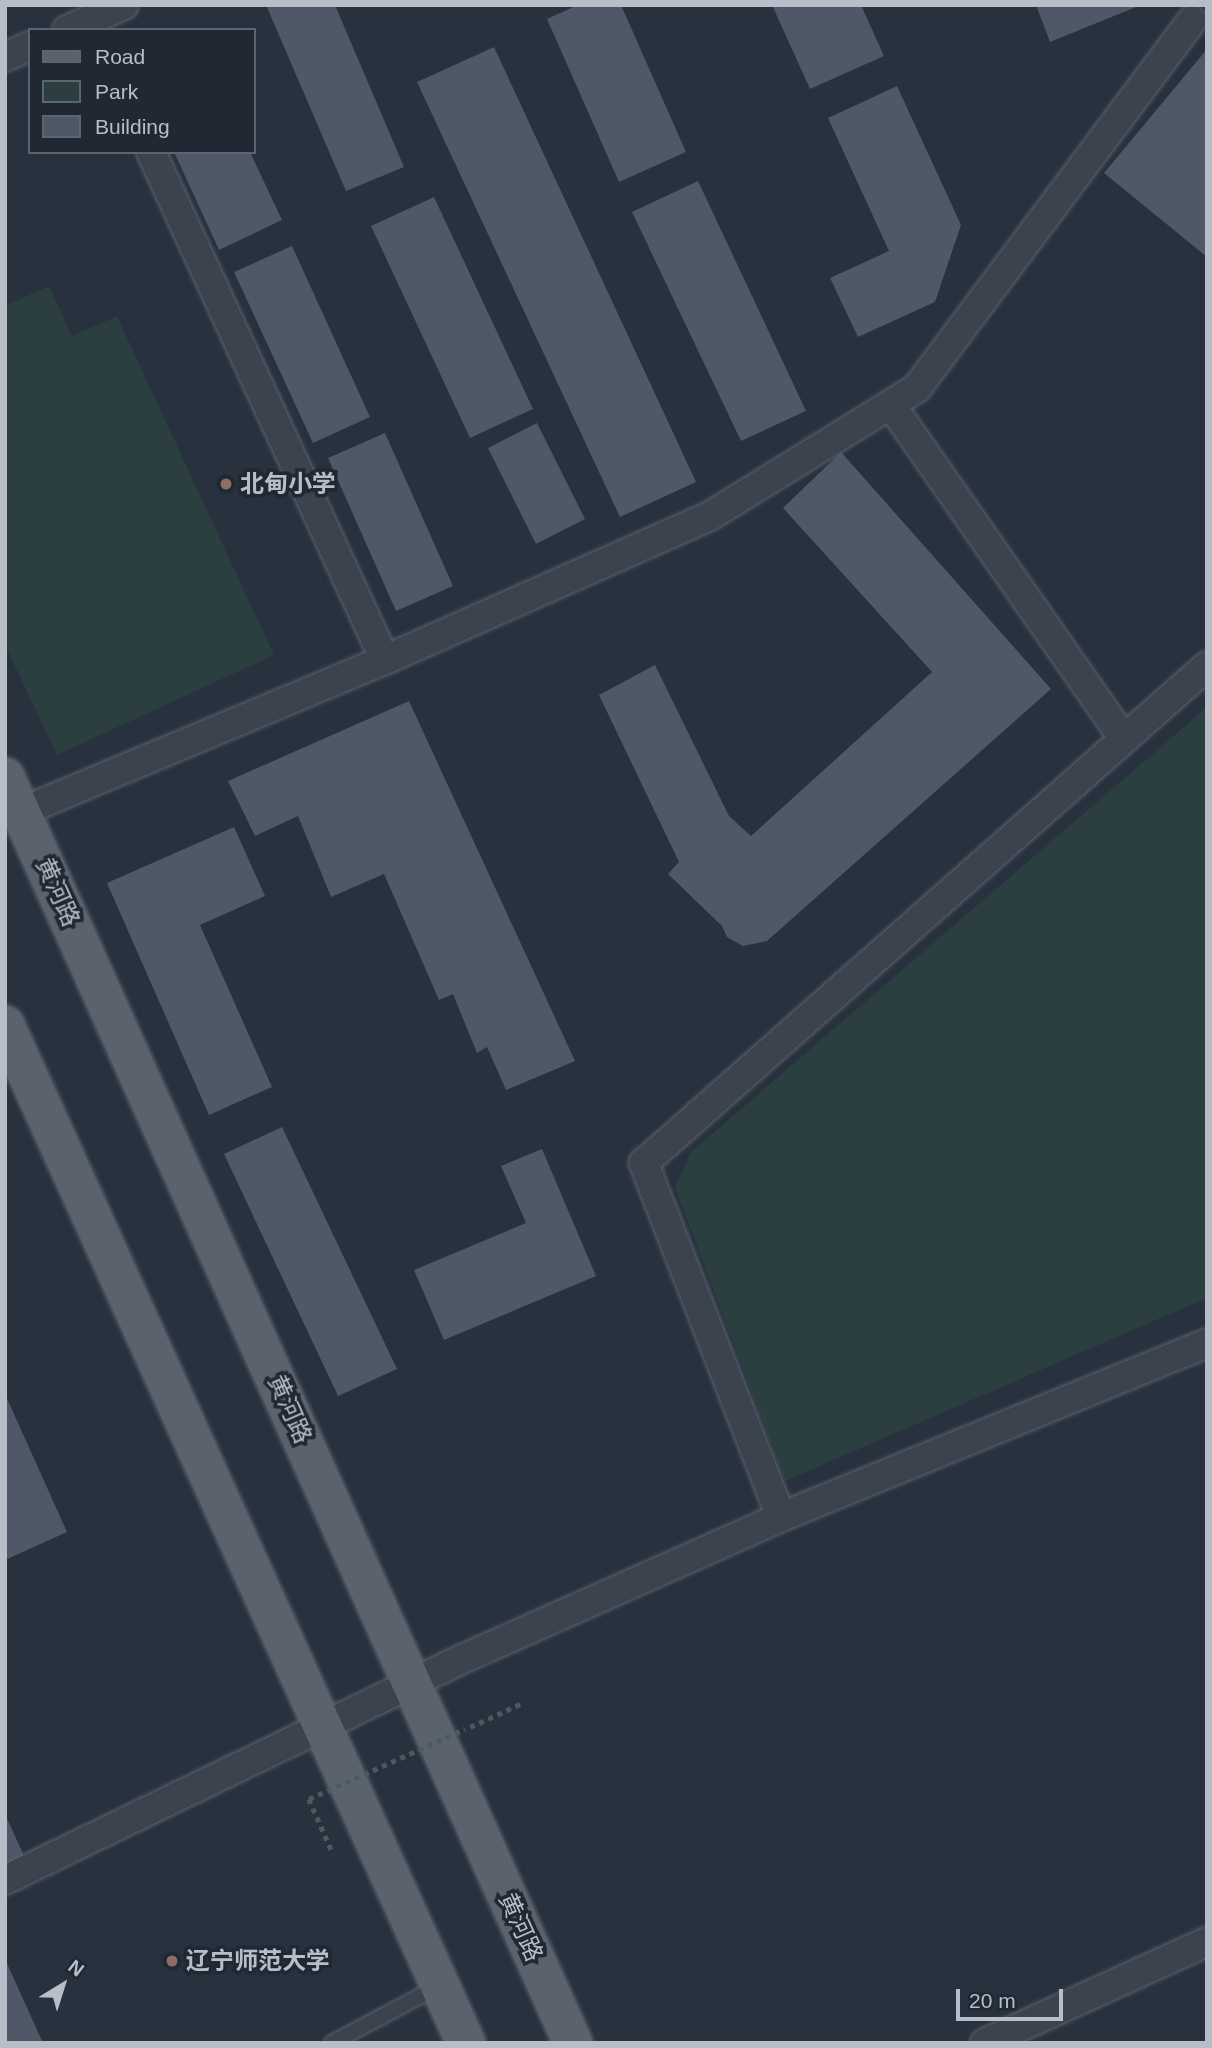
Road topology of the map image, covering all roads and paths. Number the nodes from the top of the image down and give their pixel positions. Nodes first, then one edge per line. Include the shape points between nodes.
1 (124, 5) edge
2 (1192, 20) dead end
3 (84, 27) edge
4 (28, 47) edge
5 (5, 57) edge
6 (152, 154) edge
7 (891, 405) junction
8 (386, 660) junction
9 (1207, 666) edge
10 (1124, 739) junction
11 (5, 777) edge
12 (21, 812) junction
13 (5, 1025) edge
14 (1207, 1343) edge
15 (781, 1517) junction
16 (413, 1681) junction
17 (520, 1704) dead end
18 (324, 1728) junction
19 (333, 1854) dead end
20 (5, 1880) edge
21 (1207, 1942) edge
22 (440, 1986) junction
23 (332, 2043) edge
24 (466, 2043) edge
25 (573, 2043) edge
26 (985, 2043) edge

1 - 3 street
2 - 7 street via 917,388
4 - 5 street
6 - 8 street
7 - 8 street via 710,516
7 - 10 street
8 - 12 street
9 - 10 street
10 - 15 street via 645,1163
11 - 12 main road, 黄河路
12 - 16 main road, 黄河路
13 - 18 main road
14 - 15 street
15 - 16 street
16 - 18 street
16 - 25 main road, 黄河路
17 - 19 path, bridge via 309,1799
18 - 20 street
18 - 22 main road
21 - 26 street
22 - 23 lane
22 - 24 main road

